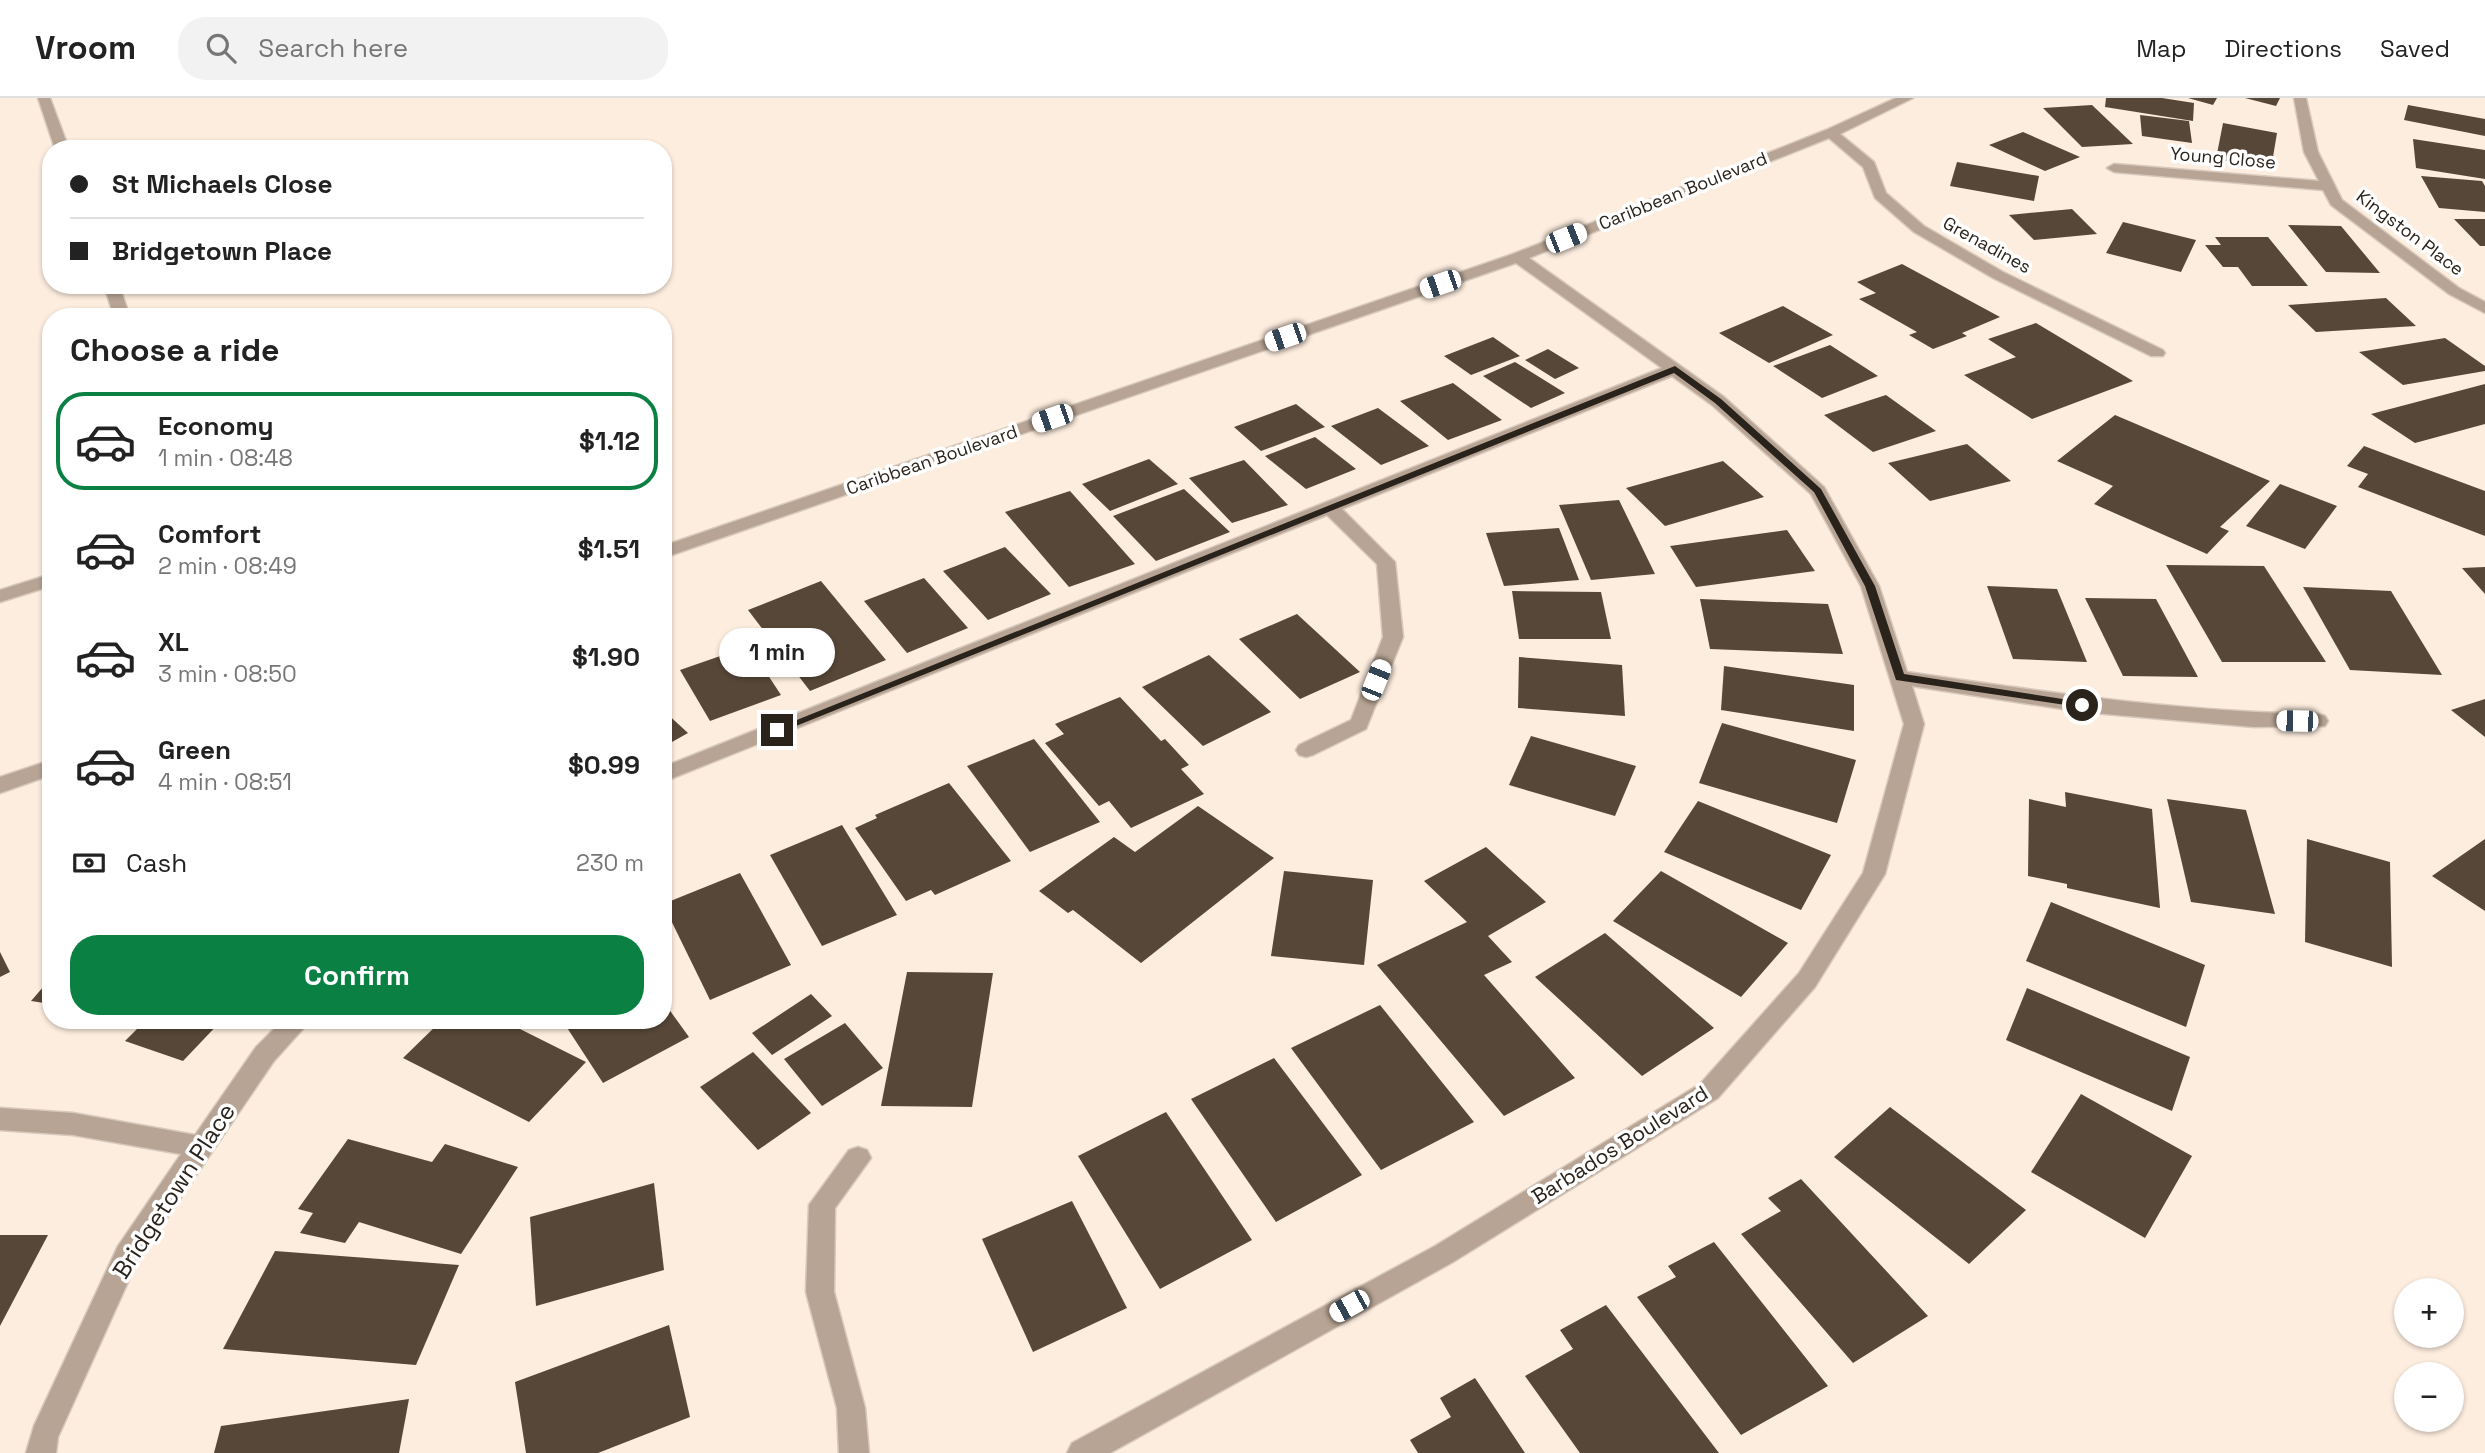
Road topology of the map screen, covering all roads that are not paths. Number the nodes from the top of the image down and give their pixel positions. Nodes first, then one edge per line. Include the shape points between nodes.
1 (44, 98) edge
2 (1907, 98) edge
3 (2300, 98) edge
4 (1831, 133) junction
5 (59, 140) edge
6 (2114, 168) dead end
7 (2328, 186) junction
8 (1518, 257) junction
9 (2485, 308) edge
10 (2157, 353) dead end
11 (1675, 369) junction
12 (1330, 508) junction
13 (672, 549) edge
14 (42, 583) edge
15 (0, 597) edge
16 (1899, 677) junction
17 (2318, 721) dead end
18 (1306, 750) dead end
19 (42, 770) edge
20 (672, 771) edge
21 (0, 785) edge
22 (290, 1029) edge
23 (0, 1119) edge
24 (201, 1147) junction
25 (858, 1158) dead end
26 (41, 1453) edge
27 (854, 1453) edge
28 (1082, 1453) edge

1 - 5 street
2 - 4 street, Caribbean Boulevard
3 - 7 street, Kingston Place via 2311,152
4 - 8 street, Caribbean Boulevard
4 - 10 street, Grenadines via 1869,165 1880,195 1919,229 1998,275
6 - 7 street, Young Close
7 - 9 street, Kingston Place via 2336,202 2454,291
8 - 11 street, Barbados Boulevard
8 - 13 street, Caribbean Boulevard
11 - 12 street
11 - 16 street, Barbados Boulevard via 1718,401 1818,491 1870,586
12 - 18 street via 1387,562 1394,637 1359,724
12 - 20 street
14 - 15 street
16 - 17 street via 2082,705
16 - 28 street, Barbados Boulevard via 1914,724 1874,874 1807,980 1709,1091 1444,1254
19 - 21 street
22 - 24 street, Bridgetown Place via 265,1054
23 - 24 street via 73,1124
24 - 26 street, Bridgetown Place via 127,1254 44,1436
25 - 27 street via 822,1205 820,1292 851,1408

